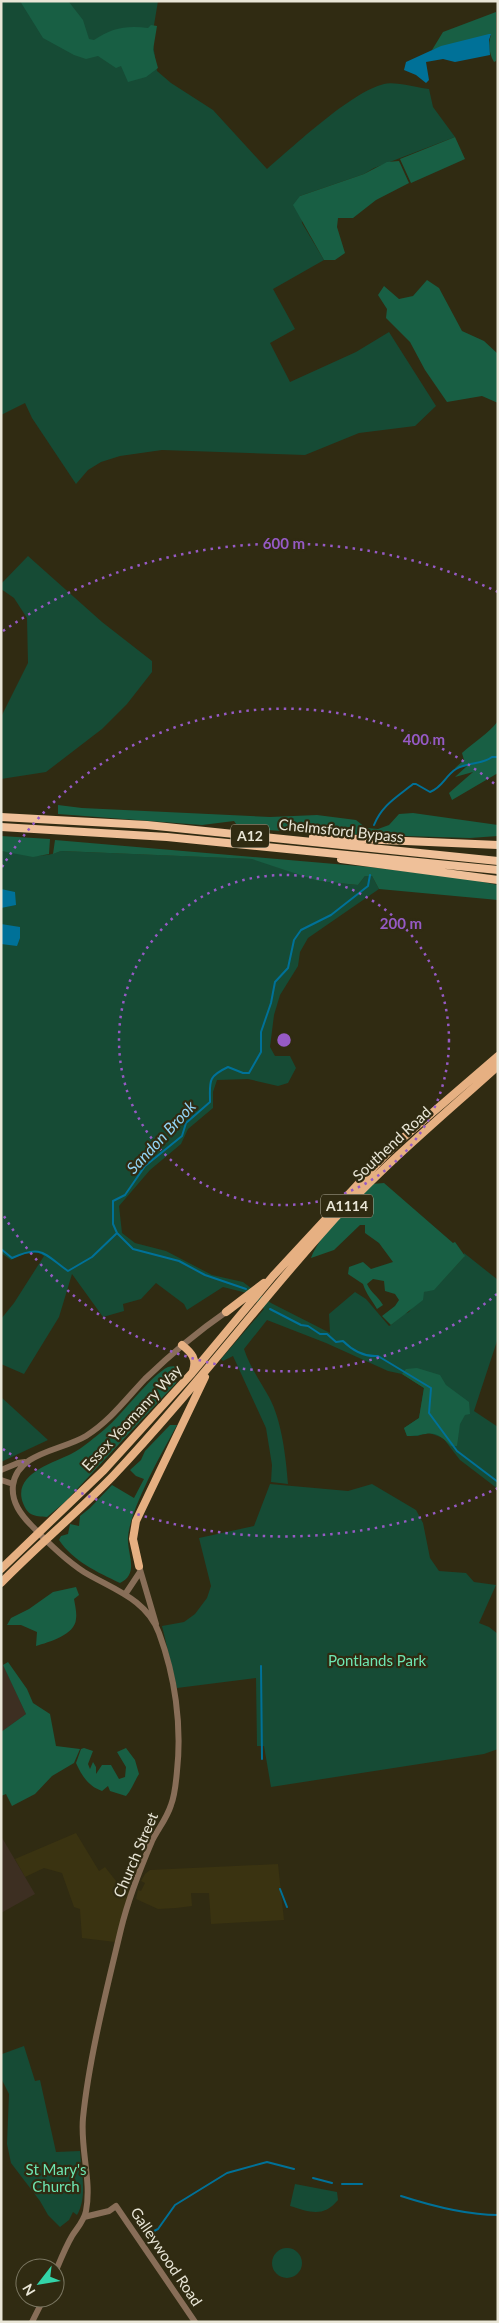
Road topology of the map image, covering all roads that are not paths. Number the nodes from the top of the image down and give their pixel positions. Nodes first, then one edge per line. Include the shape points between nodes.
1 (1, 817) edge
2 (1, 827) edge
3 (216, 833) junction
4 (167, 838) junction
5 (498, 845) edge
6 (498, 861) edge
7 (498, 870) edge
8 (498, 880) edge
9 (498, 1056) edge
10 (498, 1066) edge
11 (273, 1276) junction
12 (226, 1312) joint
13 (182, 1346) junction
14 (214, 1362) junction
15 (192, 1373) junction
16 (25, 1462) junction
17 (1, 1470) edge
18 (1, 1480) edge
19 (13, 1484) junction
20 (1, 1569) edge
21 (140, 1569) junction
22 (1, 1583) edge
23 (126, 1593) junction
24 (156, 1625) junction
25 (84, 2217) junction
26 (62, 2258) edge
27 (39, 2308) edge
28 (32, 2322) edge
29 (195, 2322) edge

1 - 3 highway, Chelmsford Bypass / A12 via 147,825
2 - 4 highway, Chelmsford Bypass / A12
3 - 5 highway, A12
3 - 6 highway, Chelmsford Bypass / A12
4 - 7 highway, Chelmsford Bypass / A12
4 - 8 highway, A12
9 - 11 main road, Southend Road / A1114 via 396,1144
10 - 14 main road, Southend Road / A1114 via 406,1147 363,1190 321,1234
11 - 12 main road
11 - 15 main road, Essex Yeomanry Way / A1114
12 - 13 street
13 - 15 main road via 195,1361
13 - 16 street via 94,1431
14 - 21 main road via 136,1521 133,1539
14 - 22 main road, Essex Yeomanry Way / A1114 via 112,1476
15 - 20 main road, Essex Yeomanry Way / A1114 via 104,1470
16 - 17 street
16 - 19 street
18 - 19 street
19 - 23 street, Church Street via 15,1501 26,1520 58,1553 85,1572
21 - 23 street
21 - 24 street
23 - 24 street, Church Street
24 - 25 street, Church Street via 175,1695 179,1748 177,1771 171,1805 152,1841 124,1920 98,2028 83,2116 87,2190
25 - 26 street
25 - 29 street, Galleywood Road via 116,2206
27 - 28 street

